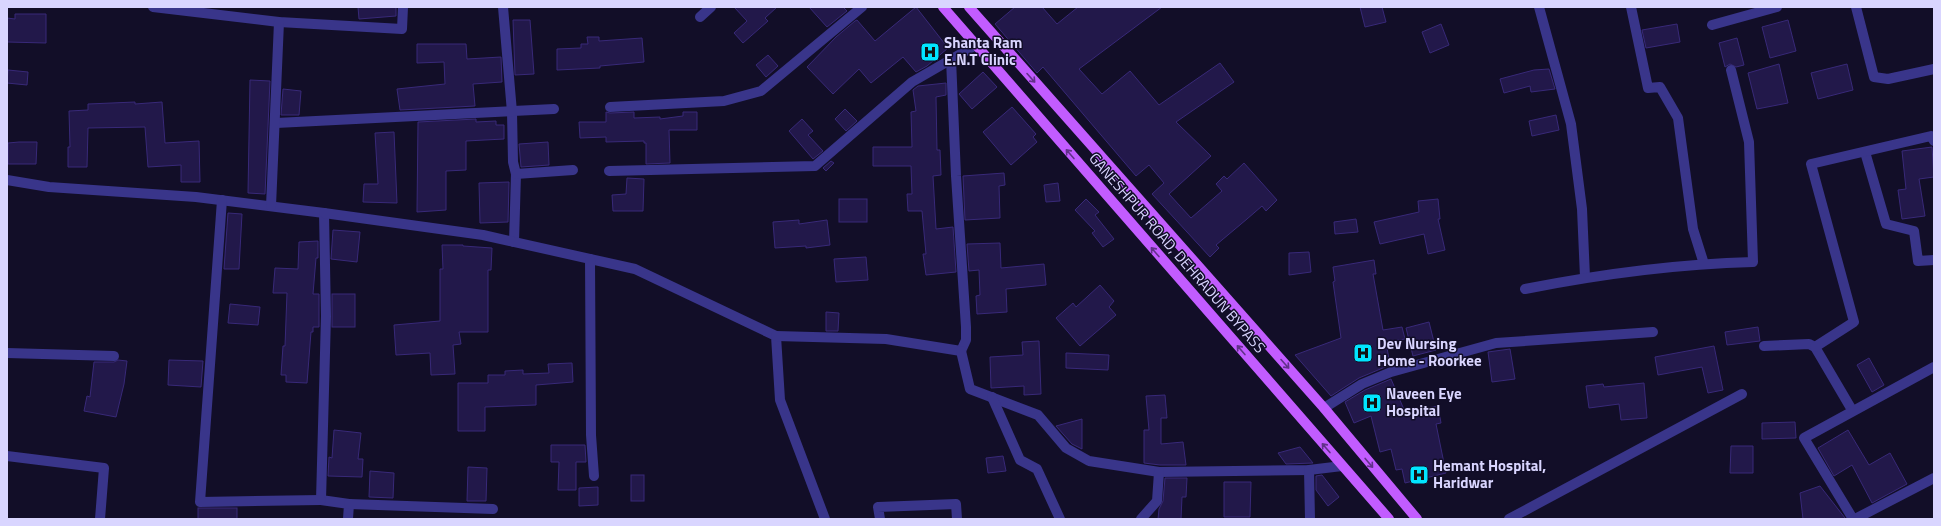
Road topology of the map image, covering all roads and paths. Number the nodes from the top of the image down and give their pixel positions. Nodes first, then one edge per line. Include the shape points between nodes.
1 (153, 7) edge
2 (402, 7) edge
3 (503, 7) edge
4 (712, 7) edge
5 (862, 7) edge
6 (943, 7) edge
7 (968, 7) edge
8 (1539, 7) edge
9 (1631, 7) edge
10 (1777, 7) edge
11 (1856, 7) edge
12 (197, 9) edge
13 (700, 17) dead end
14 (279, 22) junction
15 (1712, 25) dead end
16 (976, 45) junction
17 (951, 59) junction
18 (1934, 68) edge
19 (1731, 70) dead end
20 (610, 106) dead end
21 (554, 109) dead end
22 (512, 112) junction
23 (276, 123) junction
24 (1934, 141) edge
25 (1865, 152) junction
26 (573, 170) dead end
27 (609, 170) dead end
28 (516, 174) junction
29 (7, 180) edge
30 (222, 200) junction
31 (271, 206) junction
32 (324, 213) junction
33 (514, 242) junction
34 (590, 259) junction
35 (1934, 260) edge
36 (1704, 264) junction
37 (1585, 277) junction
38 (1525, 289) dead end
39 (1653, 332) dead end
40 (776, 336) junction
41 (1764, 346) dead end
42 (1816, 347) junction
43 (960, 351) junction
44 (7, 353) edge
45 (114, 356) dead end
46 (1934, 367) edge
47 (1742, 394) dead end
48 (992, 397) junction
49 (1324, 408) junction
50 (1852, 410) junction
51 (7, 456) edge
52 (1342, 466) junction
53 (1309, 470) junction
54 (1159, 472) junction
55 (594, 476) dead end
56 (1934, 478) edge
57 (321, 500) junction
58 (349, 504) junction
59 (493, 509) dead end
60 (100, 519) edge
61 (348, 519) edge
62 (825, 519) edge
63 (880, 519) edge
64 (957, 519) edge
65 (1060, 519) edge
66 (1141, 519) edge
67 (1310, 519) edge
68 (1389, 519) edge
69 (1417, 519) edge
70 (1509, 519) edge
71 (1854, 519) edge

1 - 12 street
2 - 14 street via 402,29
3 - 22 street
4 - 13 street
5 - 20 street via 762,92 724,101
6 - 16 main road, GANESHPUR ROAD, DEHRADUN BYPASS
7 -> 49 main road
8 - 37 street via 1571,124 1582,210
9 - 36 street via 1648,88 1660,87 1678,118 1693,229
10 - 15 street
11 - 18 street via 1874,77 1888,79
12 - 14 street
14 - 23 street
16 - 17 street
52 -> 16 main road, GANESHPUR ROAD, DEHRADUN BYPASS
17 - 27 street via 912,82 815,166
17 - 43 street via 966,327 966,340
19 - 36 street via 1749,142 1753,262
21 - 22 street
22 - 23 street
22 - 28 street via 513,162
23 - 31 street
24 - 25 street via 1931,136
25 - 35 street via 1886,224 1914,231 1918,261
25 - 42 street via 1811,164 1854,322
26 - 28 street
28 - 33 street
29 - 30 street via 49,188
30 - 31 street
30 - 57 street via 200,502
31 - 32 street
32 - 33 street via 483,235
32 - 57 street via 326,316
33 - 34 street
34 - 40 street via 635,269
34 - 55 street via 591,435
36 - 37 street
37 - 38 street
39 - 49 street via 1496,343 1391,372 1362,384
40 - 43 street via 886,339
40 - 62 street via 780,400
41 - 42 street via 1809,344
42 - 50 street
43 - 48 street via 970,389
44 - 45 street
46 - 50 street
47 - 70 street
48 - 54 street via 1038,415 1066,448 1089,461
48 - 65 street via 1020,460 1037,469
49 -> 69 main road
50 - 71 street via 1804,438
51 - 60 street via 104,468
52 - 53 street
52 - 68 main road, GANESHPUR ROAD, DEHRADUN BYPASS
53 - 54 street
53 - 67 street
54 - 66 street via 1157,501
56 - 71 street
57 - 58 street
58 - 59 street
58 - 61 street
63 - 64 street via 878,507 956,504

